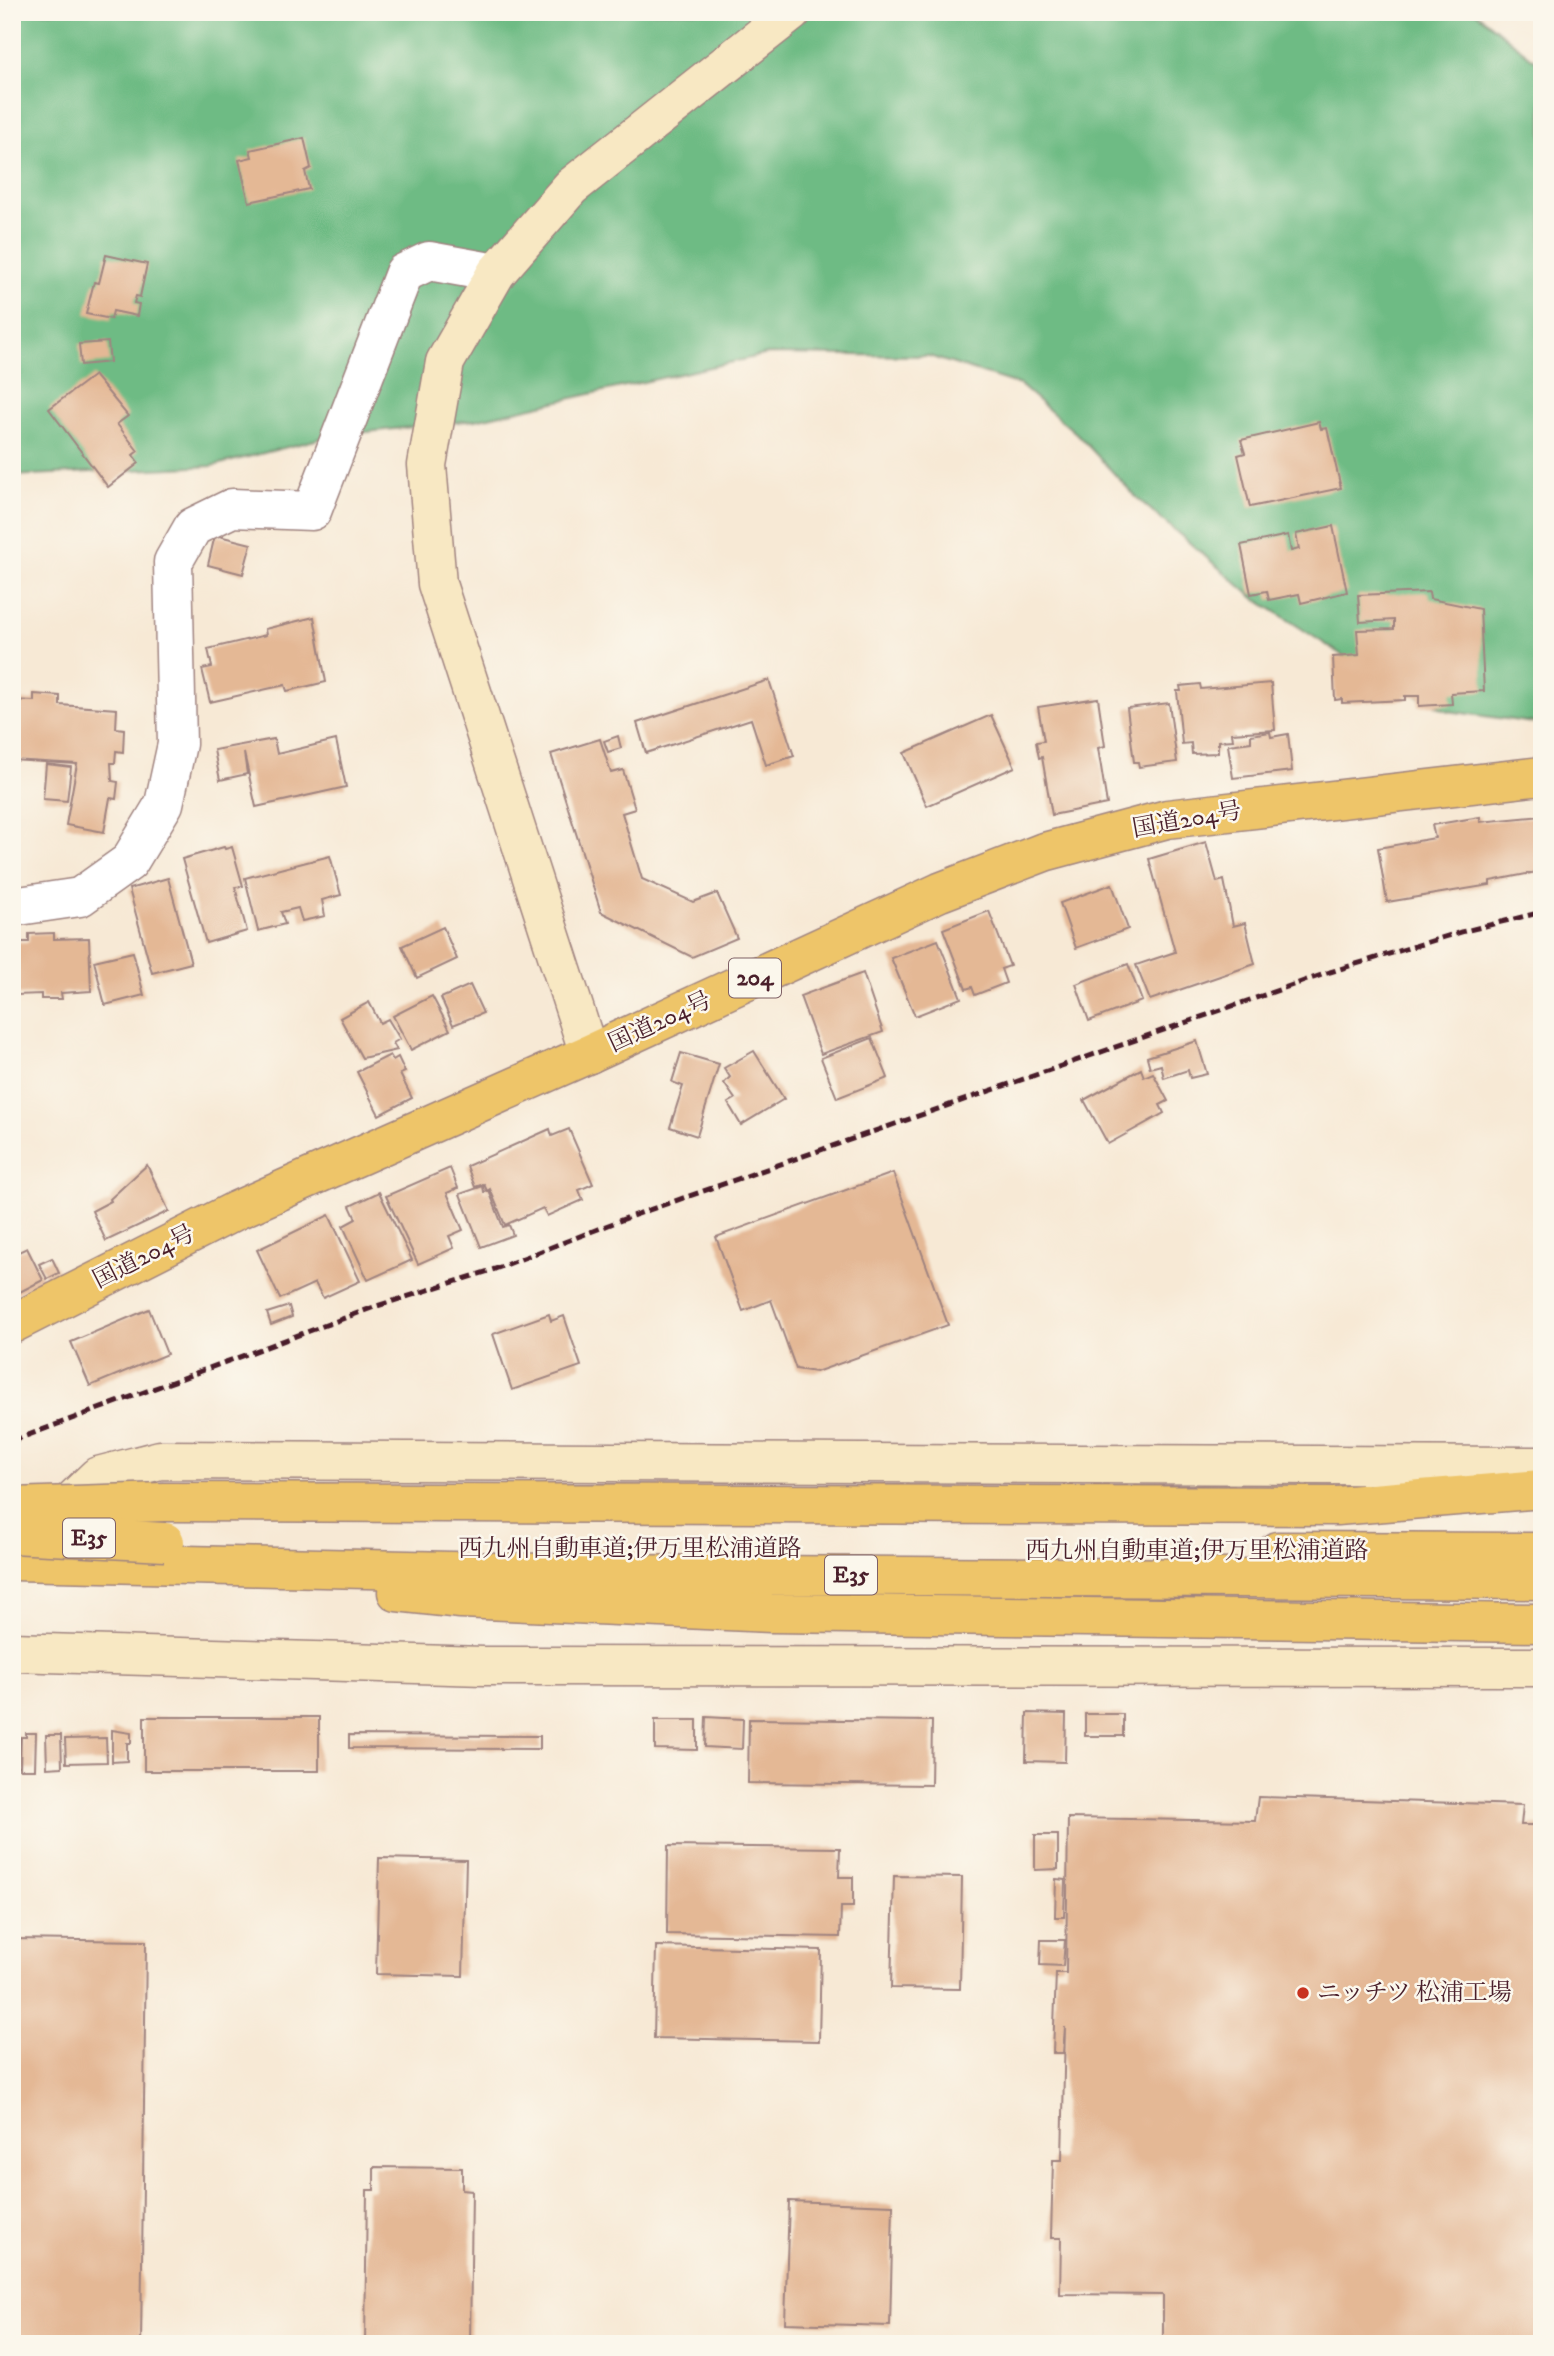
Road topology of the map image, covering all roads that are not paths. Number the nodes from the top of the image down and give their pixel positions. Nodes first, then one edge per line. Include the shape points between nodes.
1 (792, 12) edge
2 (496, 273) junction
3 (1542, 776) edge
4 (12, 907) edge
5 (589, 1054) junction
6 (12, 1324) edge
7 (1542, 1466) edge
8 (1542, 1489) edge
9 (12, 1507) edge
10 (12, 1534) edge
11 (1542, 1552) edge
12 (12, 1553) edge
13 (163, 1553) junction
14 (12, 1560) edge
15 (1542, 1580) edge
16 (1542, 1623) edge
17 (12, 1652) edge
18 (1542, 1667) edge

1 - 2 street via 571,187
2 - 4 street via 429,261 404,273 312,511 232,508 193,527 173,562 177,744 164,804 129,862 80,898
2 - 5 street via 446,362 427,465 437,584
3 - 5 highway, 国道204号 / 204 via 1167,819 1044,852 940,892
5 - 6 highway, 国道204号 / 204 via 237,1210
7 - 12 street via 160,1460 98,1476
8 - 9 highway, bridge via 1337,1506 164,1502
10 - 13 highway, 西九州自動車道;伊万里松浦道路 / E35, bridge
11 - 13 highway, 西九州自動車道;伊万里松浦道路 / E35
13 - 14 highway, 西九州自動車道;伊万里松浦道路 / E35
13 - 15 highway, 西九州自動車道;伊万里松浦道路 / E35 via 584,1574
13 - 16 highway via 461,1599 758,1613
17 - 18 street via 484,1666

